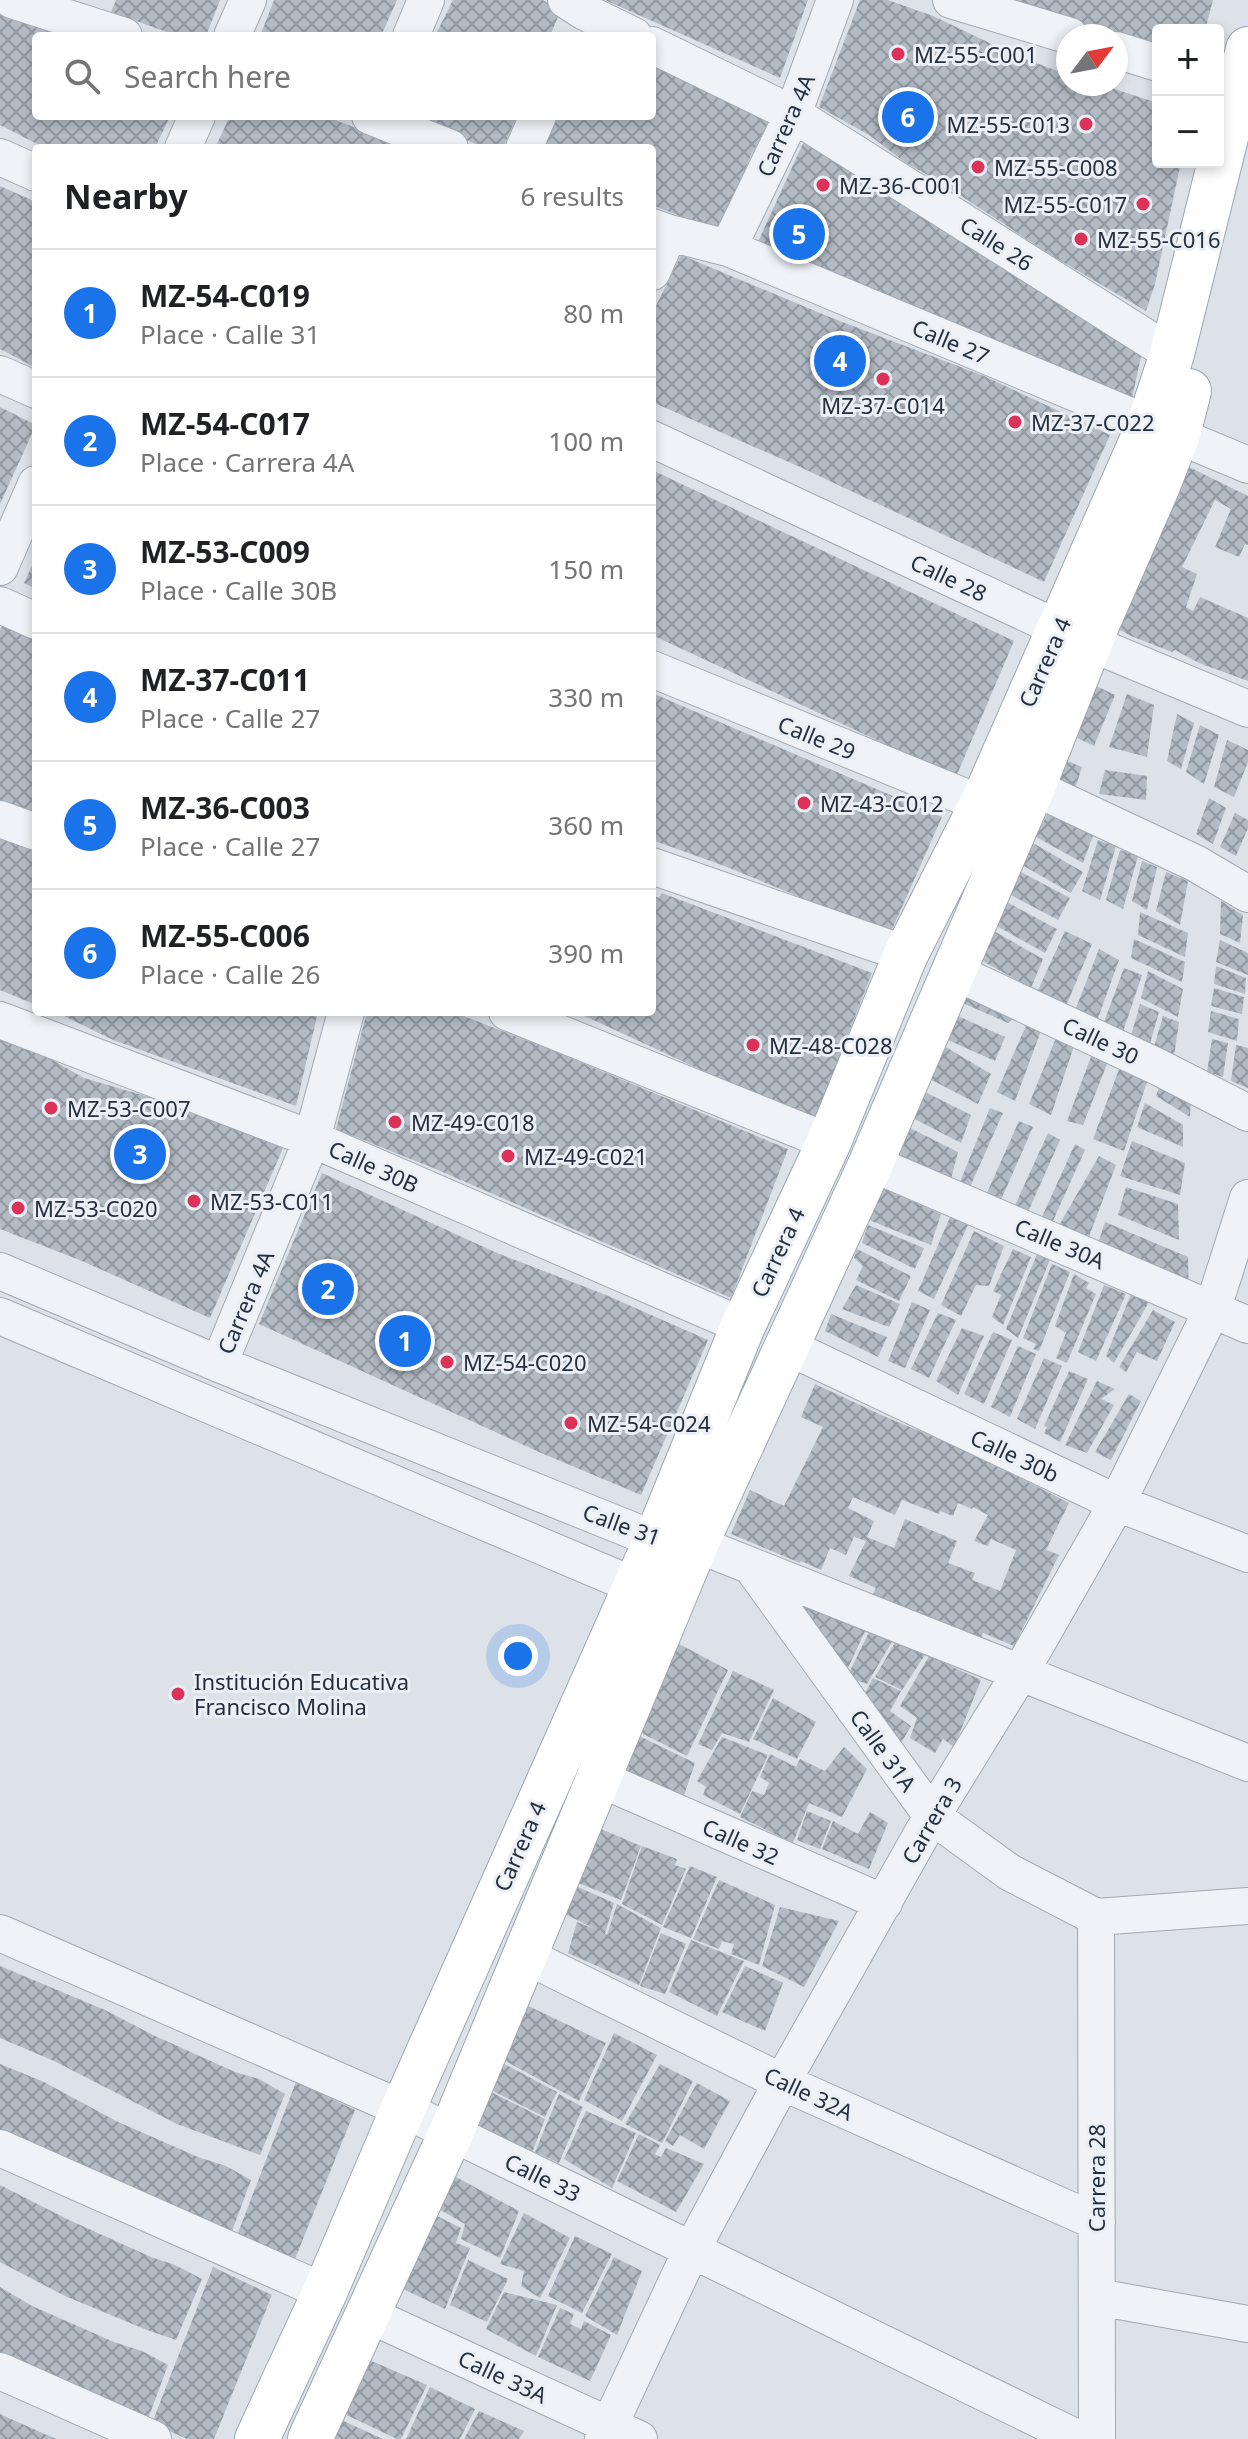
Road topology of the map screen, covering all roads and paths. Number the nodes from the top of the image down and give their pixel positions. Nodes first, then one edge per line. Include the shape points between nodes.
1 (12, 0) edge
2 (248, 0) edge
3 (426, 0) edge
4 (835, 0) edge
5 (951, 0) edge
6 (92, 13) edge
7 (574, 16) edge
8 (118, 32) edge
9 (234, 32) edge
10 (413, 32) edge
11 (622, 32) edge
12 (1056, 32) edge
13 (656, 47) edge
14 (1128, 54) edge
15 (1152, 61) edge
16 (1235, 73) edge
17 (793, 114) junction
18 (195, 120) edge
19 (383, 120) edge
20 (536, 120) edge
21 (185, 144) edge
22 (440, 144) edge
23 (526, 144) edge
24 (0, 157) edge
25 (1248, 170) edge
26 (32, 171) edge
27 (660, 230) edge
28 (728, 248) junction
29 (656, 251) edge
30 (1172, 354) junction
31 (0, 374) edge
32 (32, 388) edge
33 (1164, 429) junction
34 (656, 441) edge
35 (1248, 465) edge
36 (32, 493) edge
37 (0, 567) edge
38 (0, 605) edge
39 (32, 619) edge
40 (1074, 636) junction
41 (656, 671) edge
42 (1248, 709) edge
43 (1033, 787) junction
44 (982, 804) junction
45 (0, 819) edge
46 (32, 831) edge
47 (656, 867) edge
48 (1248, 894) edge
49 (906, 954) junction
50 (953, 971) junction
51 (345, 1016) edge
52 (517, 1016) edge
53 (0, 1020) edge
54 (1248, 1113) edge
55 (312, 1139) junction
56 (829, 1142) junction
57 (871, 1163) junction
58 (1248, 1198) edge
59 (0, 1271) edge
60 (1213, 1308) junction
61 (0, 1316) edge
62 (1248, 1325) edge
63 (743, 1326) junction
64 (786, 1346) junction
65 (219, 1364) junction
66 (1117, 1503) junction
67 (676, 1542) junction
68 (1248, 1554) edge
69 (751, 1566) junction
70 (653, 1594) junction
71 (1020, 1673) junction
72 (1248, 1763) edge
73 (598, 1778) junction
74 (932, 1816) junction
75 (884, 1903) junction
76 (1248, 1906) edge
77 (1096, 1917) junction
78 (0, 1933) edge
79 (526, 1956) junction
80 (782, 2082) junction
81 (403, 2109) junction
82 (451, 2133) junction
83 (0, 2148) edge
84 (1097, 2222) junction
85 (692, 2249) junction
86 (325, 2292) junction
87 (1097, 2297) junction
88 (367, 2314) junction
89 (1248, 2324) edge
90 (0, 2371) edge
91 (617, 2434) edge
92 (153, 2439) edge
93 (257, 2439) edge
94 (310, 2439) edge
95 (1079, 2439) edge
96 (1097, 2439) edge

1 - 6 street
2 - 9 street
3 - 10 street
4 - 17 street, Carrera 4A
5 - 12 street
6 - 8 street
7 - 11 street
13 - 17 street, Calle 26
14 - 15 street
16 - 30 main road, Carrera 4
17 - 28 street, Carrera 4A
17 - 30 street, Calle 26
18 - 21 street
19 - 22 street
20 - 23 street
24 - 26 street
25 - 33 main road, Carrera 4
27 - 28 street, Calle 27
27 - 29 street
28 - 33 street, Calle 27
30 - 33 main road, Carrera 4
31 - 32 street
33 - 35 street, Calle 27
33 - 40 main road, Carrera 4 via 1147,513
34 - 40 street, Calle 28
36 - 37 street
38 - 39 street
40 - 42 street, Calle 28
40 - 43 main road, Carrera 4
40 - 44 main road, Carrera 4
41 - 44 street, Calle 29
43 - 48 street via 1195,863
43 - 50 main road, Carrera 4
44 - 49 main road, Carrera 4
45 - 46 street
47 - 49 street
49 - 56 main road, Carrera 4
50 - 54 street, Calle 30
50 - 57 main road, Carrera 4
51 - 55 street, Carrera 4A
52 - 56 street
53 - 55 street, Calle 30B
55 - 63 street, Calle 30B
55 - 65 street, Carrera 4A
56 - 63 main road, Carrera 4
57 - 60 street, Calle 30A
57 - 64 main road, Carrera 4
58 - 60 street, Carrera 3
59 - 65 street, Calle 31
60 - 62 street, Calle 30A
60 - 66 street, Carrera 3
61 - 70 street
63 - 67 main road, Carrera 4
64 - 66 street, Calle 30b
64 - 67 main road, Carrera 4
65 - 67 street, Calle 31
66 - 68 street, Calle 30b
66 - 71 street, Carrera 3
67 - 69 street, Calle 31
67 - 70 main road, Carrera 4
69 - 71 street, Calle 31
69 - 74 street, Calle 31A
70 - 73 main road, Carrera 4
70 - 81 main road, Carrera 4
71 - 72 street, Calle 31
71 - 74 street, Carrera 3
73 - 75 street, Calle 32
73 - 79 main road, Carrera 4
74 - 75 street, Carrera 3
74 - 77 street, Calle 31A via 1009,1872
75 - 80 street, Carrera 3
76 - 77 street
77 - 84 street, Carrera 28
78 - 81 street, Calle 33
79 - 80 street, Calle 32A
79 - 82 main road, Carrera 4
80 - 84 street, Calle 32A
80 - 85 street, Carrera 3
81 - 82 street, Calle 33
81 - 86 main road, Carrera 4
82 - 85 street, Calle 33
82 - 88 main road, Carrera 4
83 - 86 street
84 - 87 street, Carrera 28
85 - 91 street, Carrera 3
85 - 95 street, Calle 33
86 - 93 main road, Carrera 4
87 - 89 street
87 - 96 street, Carrera 28
88 - 91 street, Calle 33A
88 - 94 main road, Carrera 4
90 - 92 street

